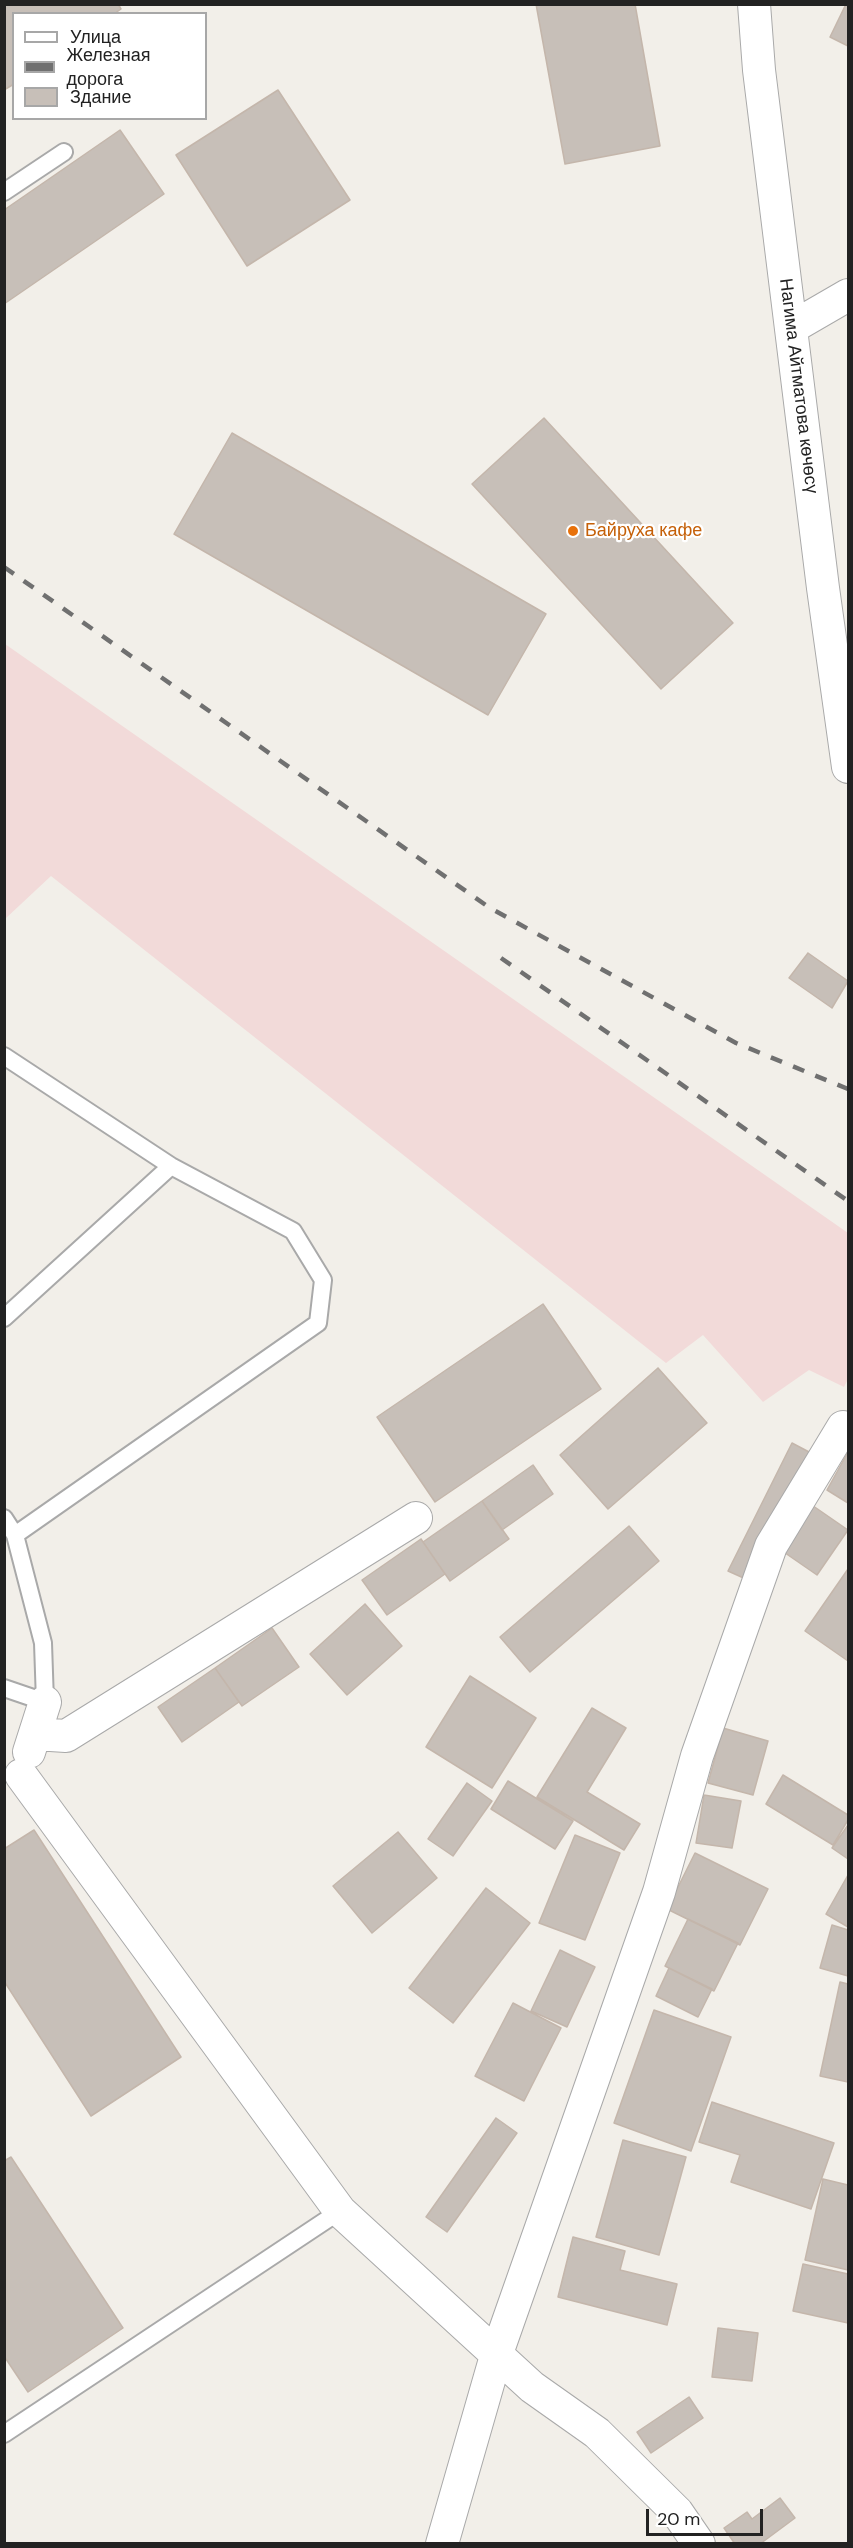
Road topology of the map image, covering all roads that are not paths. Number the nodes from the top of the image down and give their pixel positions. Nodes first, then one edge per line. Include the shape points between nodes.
1 (754, 4) edge
2 (64, 152) dead end
3 (4, 192) edge
4 (849, 295) edge
5 (791, 328) junction
6 (849, 767) edge
7 (4, 1056) edge
8 (171, 1166) junction
9 (4, 1318) edge
10 (846, 1428) edge
11 (4, 1518) edge
12 (416, 1518) dead end
13 (15, 1535) junction
14 (4, 1688) edge
15 (45, 1702) junction
16 (35, 1734) junction
17 (13, 1782) edge
18 (340, 2211) junction
19 (496, 2356) junction
20 (4, 2434) edge
21 (442, 2544) edge
22 (699, 2544) edge

1 - 5 street, Нагима Айтматова көчөсү
2 - 3 lane
4 - 5 street
5 - 6 street, Нагима Айтматова көчөсү
7 - 8 lane
8 - 9 lane
8 - 13 lane via 293,1231 322,1280 318,1323
10 - 19 street via 771,1546 697,1756 660,1892
11 - 13 lane
12 - 16 street via 66,1736
13 - 15 lane via 44,1643
14 - 15 lane
15 - 16 street
16 - 17 street
17 - 18 street
18 - 19 street
18 - 20 lane
19 - 21 street
19 - 22 street via 597,2433 677,2512

